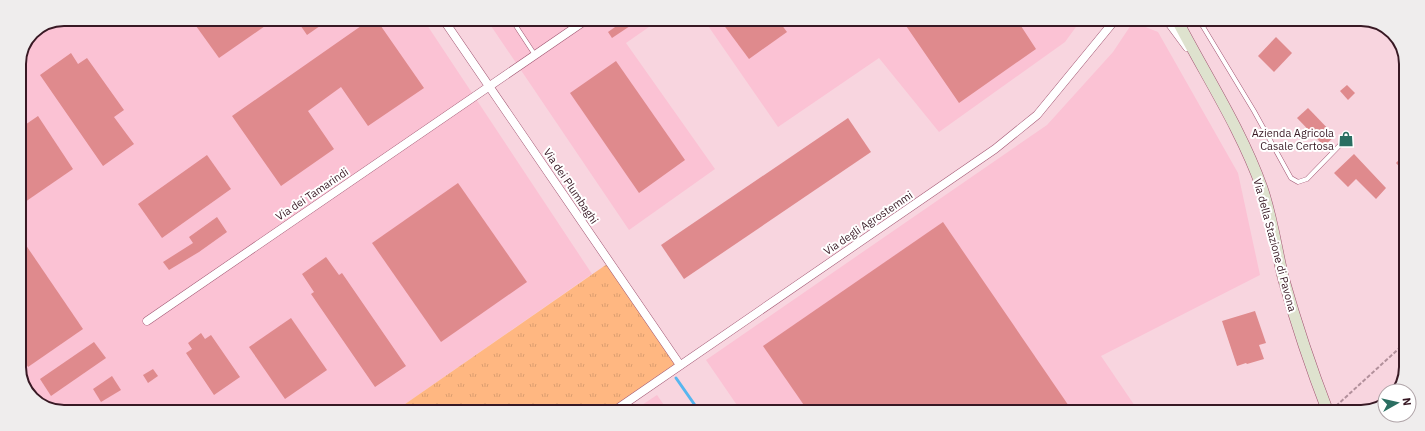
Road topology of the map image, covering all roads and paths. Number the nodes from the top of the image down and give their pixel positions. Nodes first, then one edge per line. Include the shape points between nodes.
1 (448, 26) edge
2 (516, 26) edge
3 (577, 26) edge
4 (1112, 26) edge
5 (1172, 26) edge
6 (1180, 26) edge
7 (1203, 26) edge
8 (536, 55) junction
9 (1199, 62) junction
10 (490, 86) junction
11 (1340, 145) dead end
12 (147, 321) dead end
13 (1399, 348) edge
14 (680, 365) junction
15 (623, 405) edge
16 (1329, 405) edge
17 (1335, 405) edge

1 - 10 street, Via dei Plumbaghi
2 - 8 lane
3 - 8 street, Via dei Tamarindi
4 - 14 street, Via degli Agrostemmi via 1036,115 995,149
5 - 9 street
6 - 9 main road, Via della Stazione di Pavona
7 - 11 lane via 1291,178 1298,182 1307,179
8 - 10 street, Via dei Tamarindi
9 - 16 main road, Via della Stazione di Pavona via 1240,137 1262,188 1296,323 1315,378
10 - 12 street, Via dei Tamarindi
10 - 14 street, Via dei Plumbaghi
13 - 17 path
14 - 15 street, Via degli Agrostemmi

